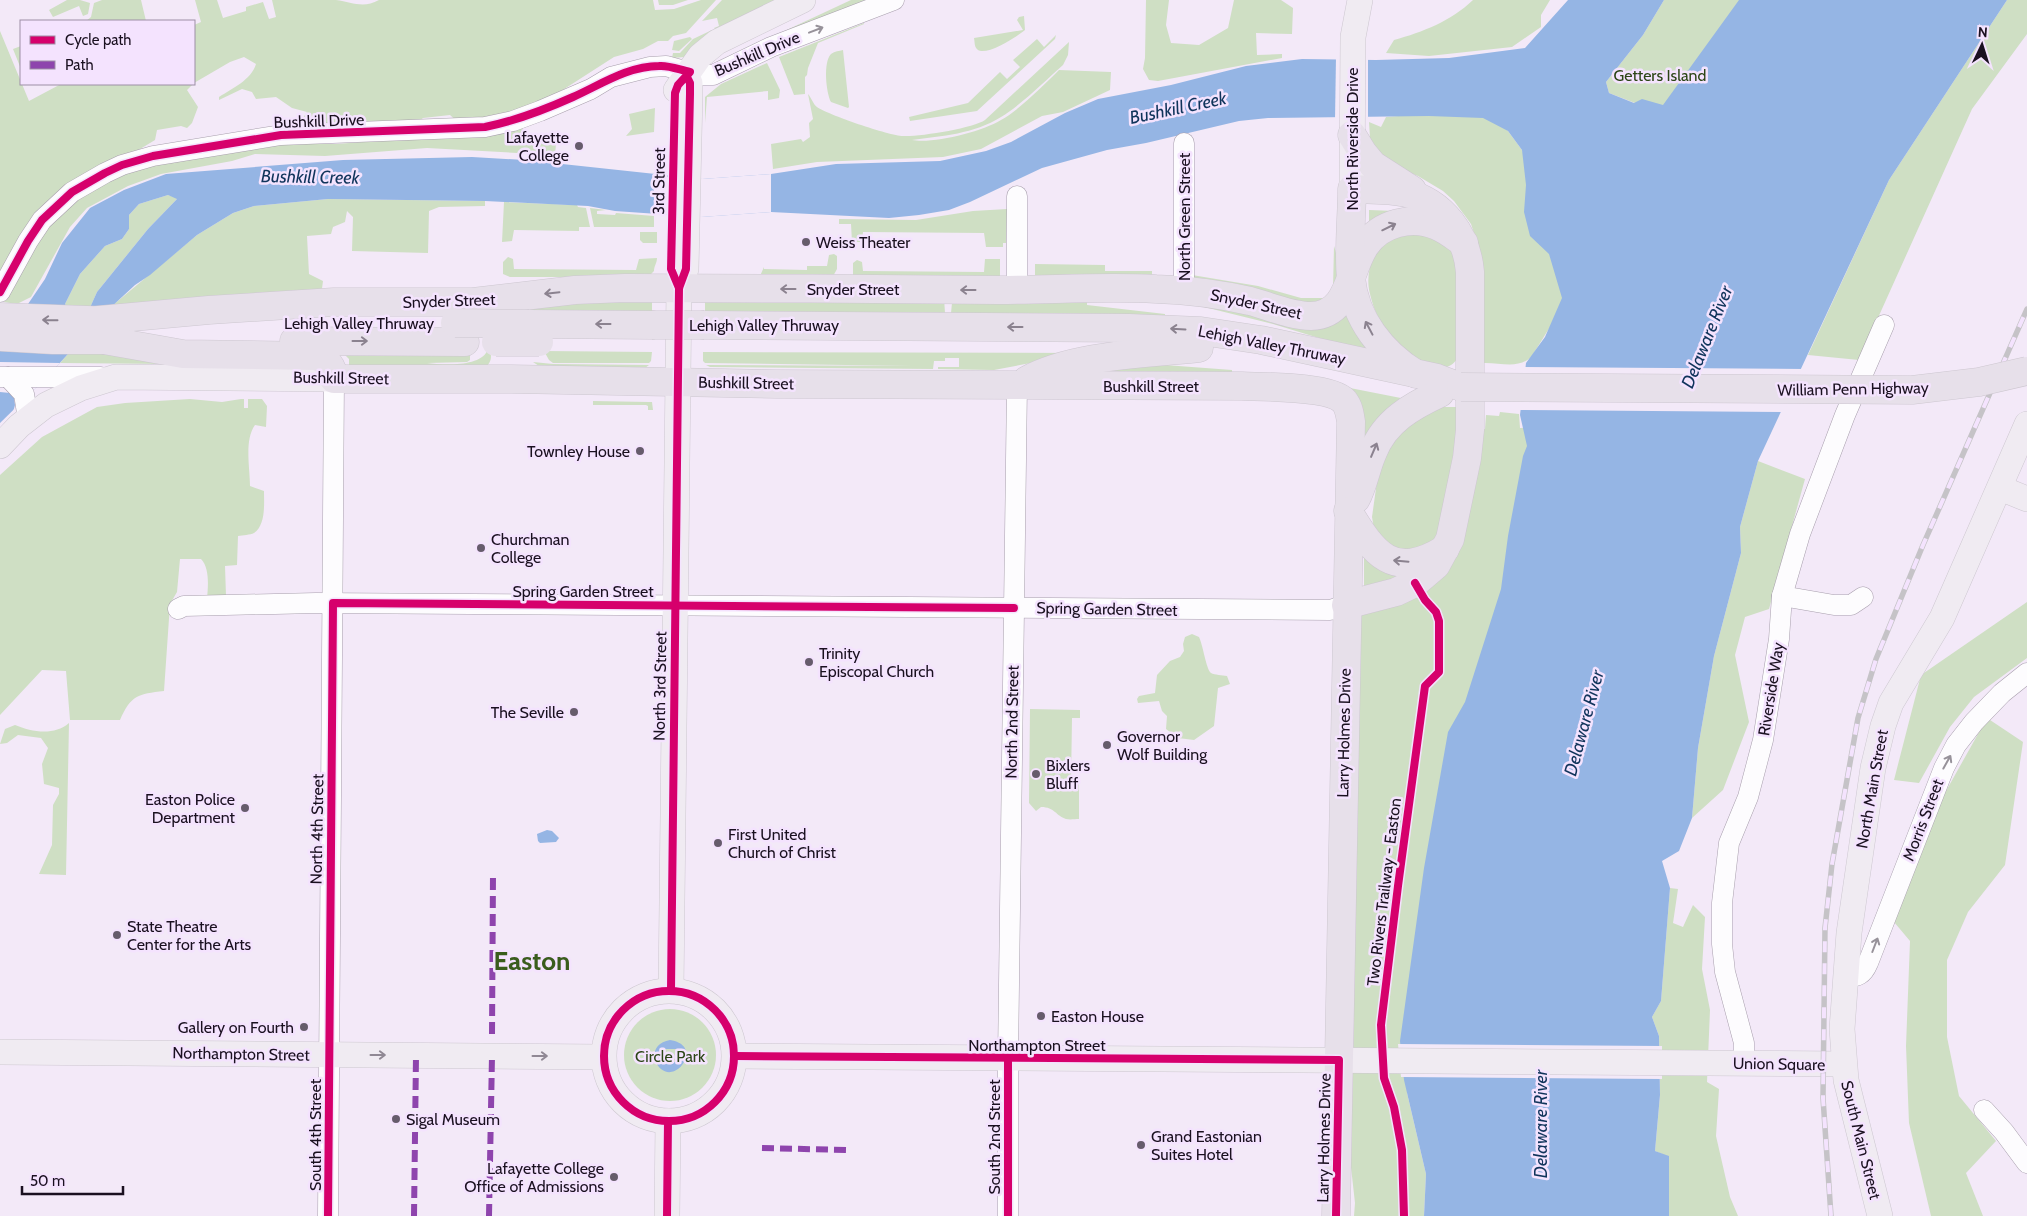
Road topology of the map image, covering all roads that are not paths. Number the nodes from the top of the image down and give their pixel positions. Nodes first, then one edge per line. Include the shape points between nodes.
1 (803, 0) edge
2 (894, 0) edge
3 (1360, 0) edge
4 (688, 75) junction
5 (1352, 128) junction
6 (1184, 143) dead end
7 (1352, 189) junction
8 (1017, 196) dead end
9 (1420, 199) junction
10 (1464, 243) junction
11 (1351, 279) junction
12 (1, 288) edge
13 (679, 288) junction
14 (1017, 290) junction
15 (1061, 290) junction
16 (1184, 291) junction
17 (487, 301) junction
18 (0, 317) edge
19 (1884, 325) dead end
20 (95, 333) junction
21 (704, 334) junction
22 (0, 337) edge
23 (1199, 348) junction
24 (1312, 351) junction
25 (2027, 371) edge
26 (1416, 374) junction
27 (4, 377) edge
28 (116, 377) junction
29 (334, 379) junction
30 (511, 380) junction
31 (678, 383) junction
32 (1017, 385) junction
33 (1451, 390) junction
34 (1678, 390) joint
35 (1344, 401) joint
36 (27, 408) junction
37 (2027, 424) edge
38 (0, 446) edge
39 (2009, 483) edge
40 (2027, 499) edge
41 (1348, 511) junction
42 (1446, 548) junction
43 (1782, 596) junction
44 (1863, 597) dead end
45 (333, 603) junction
46 (1346, 605) junction
47 (675, 606) junction
48 (178, 608) dead end
49 (1014, 608) junction
50 (2027, 673) edge
51 (1845, 977) junction
52 (671, 990) junction
53 (0, 1052) edge
54 (329, 1055) junction
55 (735, 1056) junction
56 (603, 1057) junction
57 (1008, 1058) junction
58 (1339, 1060) junction
59 (1372, 1060) joint
60 (1744, 1064) junction
61 (1844, 1064) junction
62 (1984, 1110) dead end
63 (668, 1122) junction
64 (2027, 1163) edge
65 (328, 1216) edge
66 (667, 1216) edge
67 (1008, 1216) edge
68 (1336, 1216) edge
69 (1880, 1216) edge

1 - 4 main road, 3rd Street via 717,42 700,56
4 -> 2 street, Bushkill Drive via 717,73 771,47
3 - 5 main road, North Riverside Drive via 1354,24
4 - 12 street, Bushkill Drive via 658,66 628,72 540,111 485,127 261,137 153,156 122,165 72,192 42,220
4 - 13 main road, 3rd Street via 675,93 680,217 686,269
5 - 7 main road, North Riverside Drive
5 - 9 highway via 1363,153 1373,165 1403,183
6 - 16 street, North Green Street
7 - 9 highway via 1399,192
7 - 11 highway, North Riverside Drive
8 - 14 street
9 - 10 highway via 1446,217
11 -> 10 highway, Snyder Street via 1370,240 1396,224 1426,222
10 - 42 highway via 1470,272 1470,423 1467,458
11 - 16 highway, Snyder Street via 1337,305 1316,315 1297,314 1232,297
26 -> 11 highway via 1391,356 1372,334
14 -> 13 highway, Snyder Street
13 -> 17 highway, Snyder Street via 592,289
13 - 31 main road, 3rd Street
14 - 15 highway, Snyder Street
15 - 16 highway, Snyder Street
15 - 24 highway via 1220,319
17 - 20 highway, Snyder Street via 334,302 209,310
17 - 30 highway via 486,314 514,364
20 -> 18 highway, Lehigh Valley Thruway
19 - 43 street, Riverside Way via 1803,525
20 - 21 highway, Lehigh Valley Thruway, bridge
20 - 22 highway, Lehigh Valley Thruway
20 - 29 highway via 184,354 316,356 330,365
21 - 23 highway, Lehigh Valley Thruway
24 -> 21 highway, Lehigh Valley Thruway via 1241,336 1178,329
23 - 32 highway via 1074,364 1045,370
23 - 33 highway, Lehigh Valley Thruway via 1406,389
24 - 26 highway, Lehigh Valley Thruway
25 - 34 highway, William Penn Highway, bridge via 1922,390
26 - 33 highway, Lehigh Valley Thruway via 1437,378
27 - 28 street
27 - 36 street via 21,389
28 - 29 main road, Bushkill Street
28 - 36 main road via 46,405
29 - 30 highway, Bushkill Street
29 - 45 street, North 4th Street
30 - 31 highway, Bushkill Street
31 - 32 highway, Bushkill Street
31 - 47 main road, North 3rd Street
32 - 35 highway, Bushkill Street via 1272,387 1328,392
32 - 49 street, North 2nd Street
33 - 34 highway, Lehigh Valley Thruway, bridge
41 -> 33 highway via 1357,498 1375,447 1389,426 1409,408
35 - 41 highway, Larry Holmes Drive via 1350,416
36 - 38 main road
37 - 39 main road, North Main Street
39 - 40 main road
39 - 51 main road, North Main Street via 1942,618 1896,693 1883,726 1873,768
42 -> 41 highway via 1418,561 1391,560 1370,544
41 - 46 highway, Larry Holmes Drive
42 - 46 highway via 1436,565 1415,583 1396,592
43 - 44 street via 1834,605 1851,605
43 - 60 street, Riverside Way via 1779,639 1763,740 1748,797 1729,843 1722,895 1725,972 1744,1043
45 - 47 street, Spring Garden Street
45 - 48 street, Spring Garden Street via 222,604
45 - 54 street, North 4th Street
46 - 49 street, Spring Garden Street via 1330,610
46 - 58 highway, Larry Holmes Drive
47 - 49 street, Spring Garden Street
47 - 52 main road, North 3rd Street
49 - 57 street, North 2nd Street
51 -> 50 street, Morris Street via 1858,976 1868,963 1936,784 1956,746 1987,708
51 - 61 main road, North Main Street
52 - 55 main road via 698,997 719,1013 733,1039
52 - 56 main road via 653,992 624,1008 605,1039
53 - 54 main road, Northampton Street
54 -> 56 main road, Northampton Street
54 - 65 street, South 4th Street
55 - 57 main road, Northampton Street
55 - 63 main road via 729,1082 717,1101 698,1115
56 - 63 main road via 606,1072 623,1102 637,1113
57 - 58 main road, Northampton Street
57 - 67 street, South 2nd Street
58 - 59 main road, Northampton Street
58 - 68 highway, Larry Holmes Drive
59 - 60 main road, Union Square
60 - 61 main road, Union Square
61 - 69 main road, South Main Street via 1847,1088
62 - 64 street
63 - 66 main road

